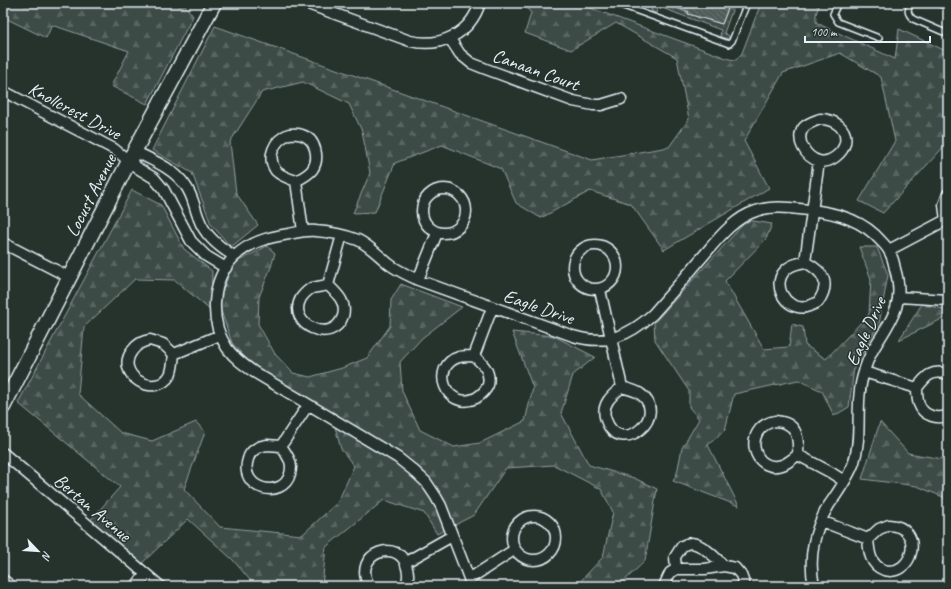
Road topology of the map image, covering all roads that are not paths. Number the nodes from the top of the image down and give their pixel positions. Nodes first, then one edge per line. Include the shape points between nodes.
1 (214, 3) edge
2 (305, 3) edge
3 (480, 3) edge
4 (616, 3) edge
5 (747, 3) edge
6 (838, 3) edge
7 (911, 3) edge
8 (938, 3) edge
9 (948, 7) edge
10 (948, 34) edge
11 (879, 38) dead end
12 (450, 39) junction
13 (3, 91) edge
14 (621, 99) dead end
15 (132, 156) junction
16 (819, 161) junction
17 (296, 181) junction
18 (948, 194) edge
19 (813, 210) junction
20 (947, 220) edge
21 (303, 231) junction
22 (437, 233) junction
23 (342, 235) junction
24 (3, 243) edge
25 (889, 250) junction
26 (234, 256) junction
27 (805, 262) junction
28 (226, 268) junction
29 (69, 277) junction
30 (418, 280) junction
31 (328, 286) junction
32 (600, 290) junction
33 (899, 297) junction
34 (948, 300) edge
35 (492, 308) junction
36 (220, 335) junction
37 (611, 338) junction
38 (174, 354) junction
39 (474, 356) junction
40 (864, 372) junction
41 (948, 374) edge
42 (622, 387) junction
43 (917, 388) junction
44 (308, 404) junction
45 (3, 407) edge
46 (948, 414) edge
47 (281, 446) junction
48 (3, 453) edge
49 (798, 455) junction
50 (844, 481) junction
51 (821, 521) junction
52 (452, 536) junction
53 (868, 539) junction
54 (514, 550) junction
55 (406, 562) junction
56 (724, 566) junction
57 (676, 569) junction
58 (146, 574) junction
59 (3, 580) edge
60 (471, 582) edge
61 (11, 586) edge
62 (136, 586) edge
63 (160, 586) edge
64 (369, 586) edge
65 (405, 586) edge
66 (664, 586) edge
67 (745, 586) edge
68 (814, 586) edge

1 - 15 street, Locust Avenue
2 - 12 street via 410,42 432,43
3 - 12 street via 466,27
4 - 5 lane via 729,44
6 - 11 lane via 834,14 838,22
7 - 10 lane via 908,10 913,19
8 - 9 lane
12 - 14 street, Canaan Court via 460,54 471,63 573,101 601,105
13 - 15 street, Knollcrest Drive
15 - 26 street via 170,170 180,179 189,190 206,234
15 - 28 street via 139,169 157,181 164,190 195,246
15 - 29 street, Locust Avenue
16 - 16 street via 835,156 841,151 846,139 842,127 826,119 807,124 800,133 805,151
16 - 19 street
17 - 17 street via 313,169 317,156 310,140 300,134 289,134 283,136 275,145 271,158 280,174
17 - 21 street
18 - 20 street via 944,205
19 - 25 street, Eagle Drive via 853,219 871,231
19 - 27 street
19 - 37 street, Eagle Drive via 764,209 741,218 727,230 653,314 638,327
20 - 25 street
21 - 23 street, Eagle Drive
21 - 26 street, Eagle Drive via 264,238
22 - 22 street via 455,231 466,218 467,212 462,198 448,190 432,193 423,202 422,216 426,224
22 - 30 street
23 - 30 street, Eagle Drive via 371,248 396,270
23 - 31 street
24 - 29 street
25 - 33 street, Eagle Drive via 898,282
26 - 28 street, Eagle Drive
27 - 27 street via 787,268 782,274 779,288 782,296 793,305 802,307 818,302 824,289 819,271
28 - 36 street, Eagle Drive via 215,300
29 - 45 street, Locust Avenue
30 - 35 street, Eagle Drive
31 - 31 street via 312,289 299,302 302,321 314,330 331,329 337,326 342,318 344,311 340,297
32 - 32 street via 614,279 617,261 614,253 604,247 586,247 576,256 573,264 574,274 581,284
32 - 37 street
33 - 34 street
33 - 40 street, Eagle Drive via 889,325 873,349
35 - 37 street, Eagle Drive via 585,340
35 - 39 street
36 - 38 street
36 - 44 street, Eagle Drive via 241,363
37 - 42 street
38 - 38 street via 172,370 165,380 156,385 137,380 130,372 127,362 131,352 143,341 156,341
39 - 39 street via 453,360 444,373 446,389 458,399 468,400 477,397 487,388 487,370
40 - 43 street
40 - 50 street, Eagle Drive via 859,394 858,444 854,463
41 - 43 street via 931,374 925,377
42 - 42 street via 641,394 646,399 650,412 644,427 639,431 622,435 609,426 604,410 610,397
43 - 46 street via 919,404 927,414 939,418
44 - 47 street
44 - 52 street, Eagle Drive via 398,458 413,470 426,482 436,497
47 - 47 street via 264,446 248,457 246,468 253,484 260,488 275,488 289,477 290,459
48 - 58 street, Bertan Avenue
49 - 49 street via 799,440 792,427 786,423 768,423 763,426 753,442 755,452 764,463 771,466 784,465
49 - 50 street
50 - 51 street, Eagle Drive
51 - 53 street
51 - 68 street, Eagle Drive via 814,539 811,562
52 - 55 street
52 - 60 street, Eagle Drive
53 - 53 street via 870,556 882,569 895,570 910,559 912,542 908,533 901,528 883,527
54 - 54 street via 529,560 548,556 555,548 554,527 549,521 538,516 522,519 513,530
54 - 60 street
55 - 64 street via 396,553 384,551 373,555 367,562 365,571
55 - 65 street via 409,575
56 - 57 street
56 - 57 street via 711,552 693,543 682,546 676,557
56 - 67 street via 735,568 741,574
57 - 66 street via 670,573
58 - 62 street
58 - 63 street, Bertan Avenue
59 - 61 street

